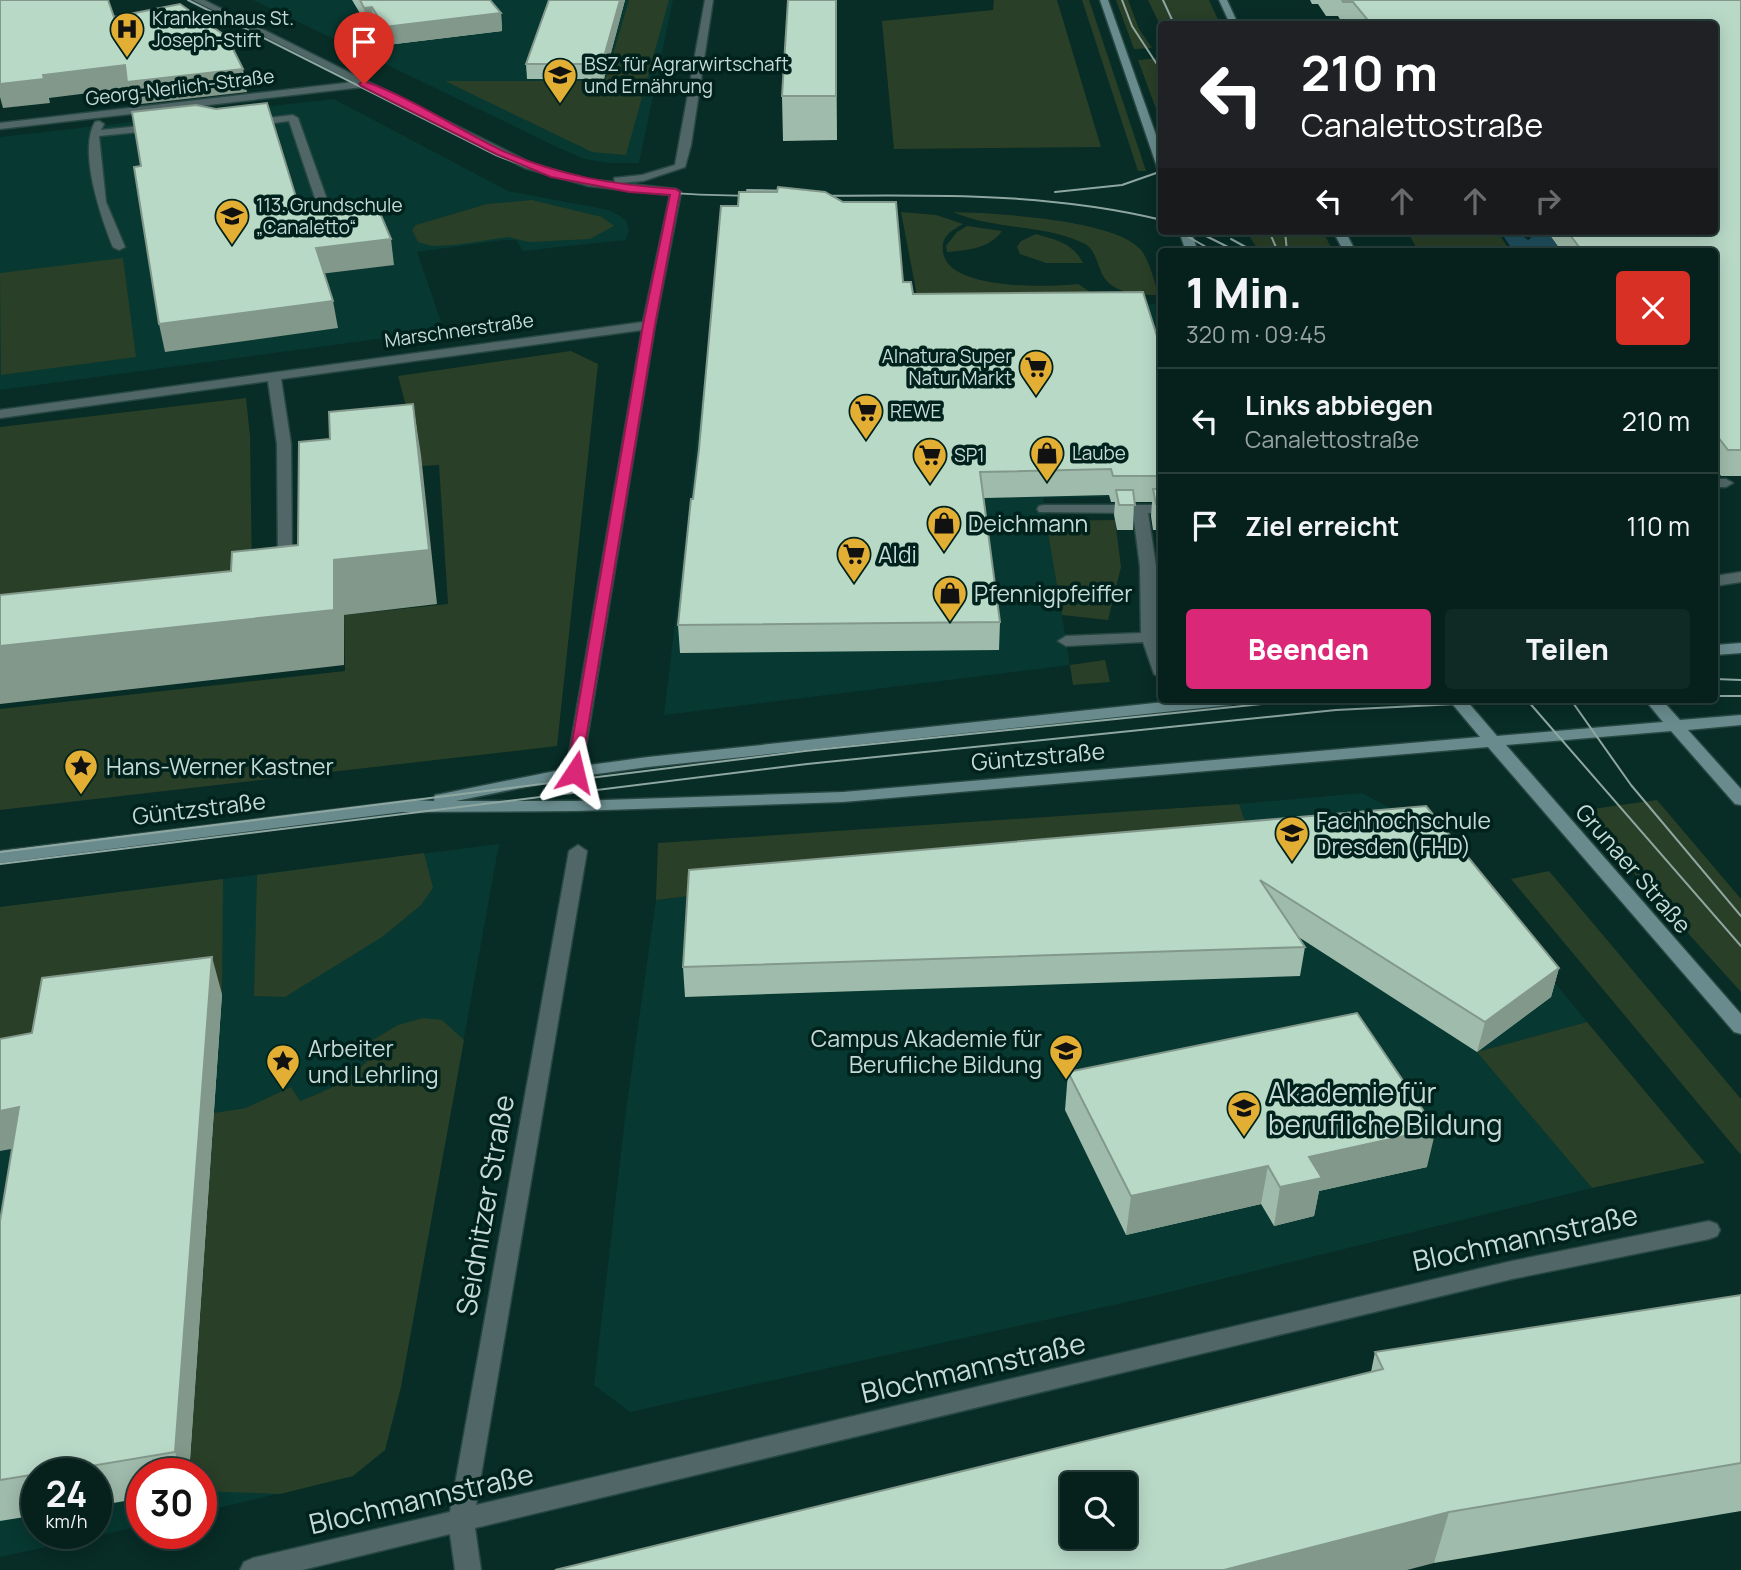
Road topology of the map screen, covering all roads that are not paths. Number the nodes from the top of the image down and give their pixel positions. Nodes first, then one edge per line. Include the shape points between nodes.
1 (197, 0) edge
2 (709, 0) edge
3 (1104, 0) edge
4 (1223, 0) edge
5 (1233, 21) edge
6 (364, 84) junction
7 (101, 114) junction
8 (175, 125) edge
9 (232, 125) edge
10 (0, 126) edge
11 (94, 134) junction
12 (1158, 155) edge
13 (583, 182) junction
14 (329, 222) edge
15 (119, 247) dead end
16 (649, 325) junction
17 (274, 375) junction
18 (0, 414) edge
19 (1044, 509) dead end
20 (1140, 509) junction
21 (1158, 509) edge
22 (267, 573) edge
23 (1741, 577) edge
24 (1718, 581) edge
25 (1155, 636) edge
26 (1066, 641) dead end
27 (1741, 648) edge
28 (1718, 650) edge
29 (1203, 703) edge
30 (1459, 703) edge
31 (1656, 703) edge
32 (1741, 720) edge
33 (1675, 725) junction
34 (1491, 741) junction
35 (575, 772) junction
36 (1741, 800) edge
37 (404, 807) junction
38 (578, 851) dead end
39 (0, 857) edge
40 (1741, 1027) edge
41 (1709, 1230) dead end
42 (461, 1520) junction
43 (253, 1570) edge
44 (468, 1570) edge

1 - 6 street
2 - 13 street via 680,167 643,178
3 - 12 main road
4 - 5 main road
6 - 7 street, Georg-Nerlich-Straße
6 - 13 street via 529,166
7 - 10 street, Georg-Nerlich-Straße
7 - 11 street
8 - 11 street
9 - 14 street via 293,118
11 - 15 street via 101,202
13 - 16 street via 676,192
16 - 17 street, Marschnerstraße
16 - 35 street
17 - 18 street, Marschnerstraße
17 - 22 street via 285,444 285,558
19 - 20 street
20 - 21 street
20 - 25 street
23 - 24 street
25 - 26 street
27 - 28 main road
29 - 35 main road, Güntzstraße
30 - 34 main road, Grunaer Straße
31 - 33 main road
32 - 33 main road, Güntzstraße
33 - 34 main road, Güntzstraße
33 - 36 main road
34 - 37 main road, Güntzstraße via 843,797
34 - 40 main road, Grunaer Straße
35 - 37 main road, Güntzstraße
37 - 39 main road, Güntzstraße
38 - 42 street, Seidnitzer Straße
41 - 42 street, Blochmannstraße via 1512,1270
42 - 43 street, Blochmannstraße
42 - 44 street, Seidnitzer Straße

